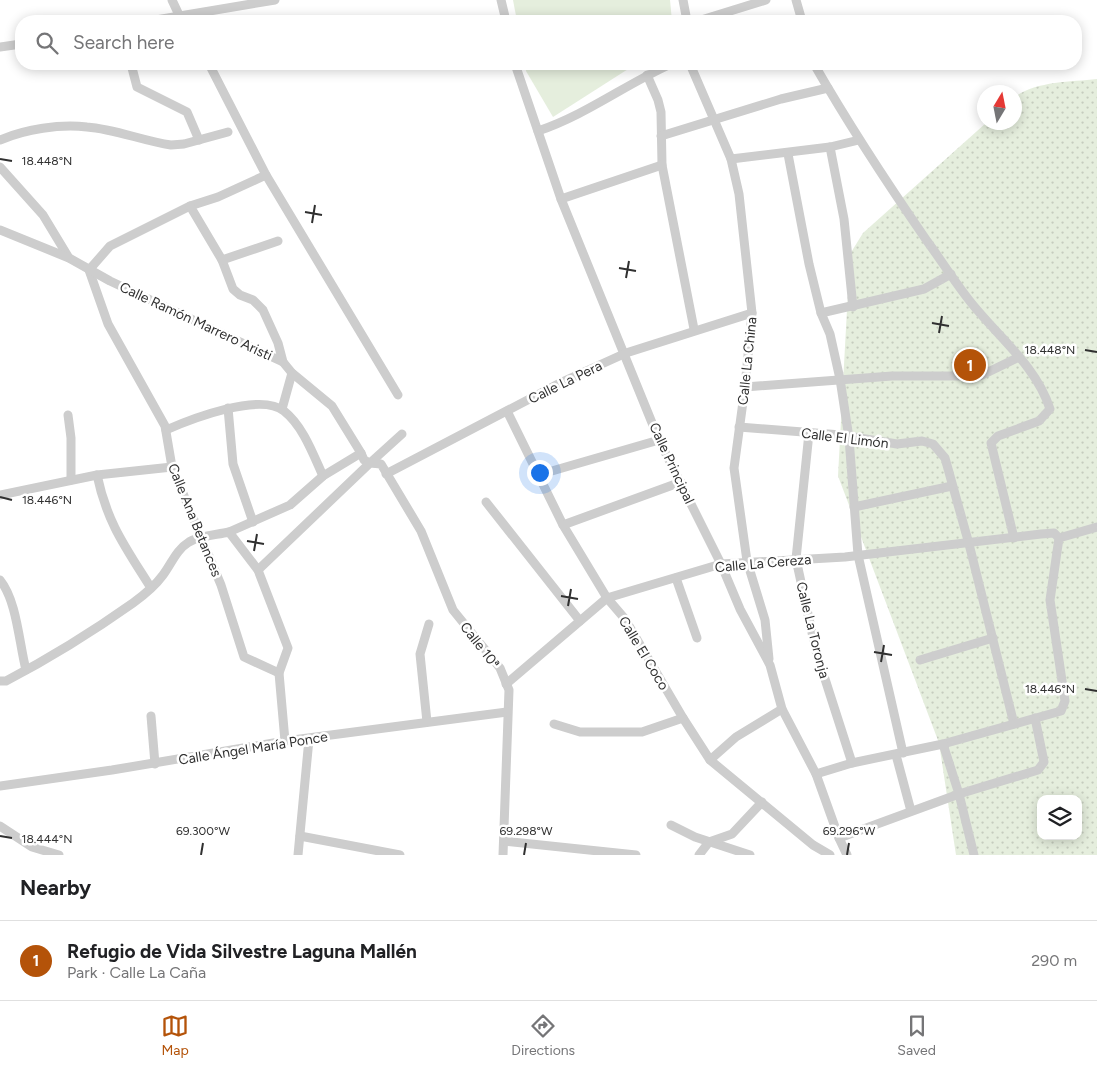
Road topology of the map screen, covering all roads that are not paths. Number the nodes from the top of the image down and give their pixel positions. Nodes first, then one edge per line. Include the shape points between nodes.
1 (172, 0) edge
2 (276, 0) edge
3 (502, 0) edge
4 (683, 0) edge
5 (764, 0) edge
6 (796, 0) edge
7 (183, 15) edge
8 (196, 15) edge
9 (505, 15) edge
10 (686, 15) edge
11 (717, 15) edge
12 (800, 15) edge
13 (15, 45) edge
14 (0, 48) edge
15 (132, 70) edge
16 (212, 70) edge
17 (517, 70) edge
18 (658, 70) edge
19 (693, 70) edge
20 (818, 70) edge
21 (647, 75) junction
22 (828, 88) junction
23 (715, 118) junction
24 (538, 131) junction
25 (228, 132) dead end
26 (660, 136) junction
27 (0, 140) edge
28 (199, 140) junction
29 (859, 140) junction
30 (830, 147) junction
31 (788, 154) junction
32 (731, 160) junction
33 (662, 165) junction
34 (0, 167) edge
35 (266, 175) junction
36 (561, 199) junction
37 (190, 206) junction
38 (0, 230) edge
39 (278, 241) dead end
40 (70, 258) junction
41 (222, 260) junction
42 (89, 270) junction
43 (950, 274) junction
44 (852, 307) junction
45 (752, 313) junction
46 (821, 313) junction
47 (694, 329) junction
48 (626, 353) junction
49 (1019, 357) junction
50 (283, 362) junction
51 (292, 373) junction
52 (840, 379) junction
53 (746, 387) junction
54 (398, 395) dead end
55 (228, 408) junction
56 (282, 409) junction
57 (507, 411) junction
58 (68, 415) dead end
59 (739, 427) junction
60 (166, 430) junction
61 (809, 433) junction
62 (402, 434) dead end
63 (849, 438) junction
64 (659, 440) junction
65 (361, 453) junction
66 (370, 463) junction
67 (172, 467) junction
68 (386, 474) junction
69 (97, 475) junction
70 (538, 475) junction
71 (323, 476) junction
72 (71, 480) junction
73 (681, 482) junction
74 (952, 486) junction
75 (0, 495) edge
76 (486, 502) dead end
77 (854, 507) junction
78 (253, 522) junction
79 (563, 526) junction
80 (1097, 527) edge
81 (229, 532) junction
82 (202, 536) junction
83 (1056, 536) junction
84 (1014, 538) junction
85 (970, 544) junction
86 (858, 554) junction
87 (796, 559) junction
88 (747, 561) junction
89 (721, 564) junction
90 (258, 570) junction
91 (676, 578) junction
92 (0, 580) edge
93 (151, 588) junction
94 (607, 598) junction
95 (580, 621) junction
96 (429, 624) dead end
97 (697, 638) dead end
98 (993, 638) junction
99 (920, 660) dead end
100 (770, 665) junction
101 (26, 670) junction
102 (279, 673) junction
103 (0, 681) edge
104 (506, 684) junction
105 (782, 709) junction
106 (507, 712) junction
107 (151, 716) dead end
108 (683, 718) junction
109 (1034, 718) junction
110 (427, 722) junction
111 (554, 724) dead end
112 (1014, 724) junction
113 (309, 739) junction
114 (285, 742) junction
115 (943, 744) junction
116 (900, 754) junction
117 (710, 760) junction
118 (852, 763) junction
119 (155, 764) junction
120 (816, 774) junction
121 (0, 786) edge
122 (959, 794) junction
123 (762, 802) junction
124 (911, 811) junction
125 (671, 825) dead end
126 (0, 826) edge
127 (300, 836) junction
128 (839, 838) junction
129 (504, 841) junction
130 (709, 842) junction
131 (32, 851) edge
132 (59, 855) edge
133 (298, 855) edge
134 (400, 855) edge
135 (503, 855) edge
136 (636, 855) edge
137 (699, 855) edge
138 (750, 855) edge
139 (830, 855) edge
140 (848, 855) edge
141 (974, 855) edge

1 - 7 street
2 - 8 street
3 - 9 street
4 - 10 street
5 - 11 street
6 - 12 street
13 - 14 street
15 - 28 street via 136,87 187,112
16 - 35 street
17 - 24 street, Calle Principal
18 - 21 street
19 - 23 street, Calle La China
20 - 22 street
21 - 24 street via 560,124
21 - 26 street via 661,112
22 - 23 street
22 - 29 street
23 - 26 street
23 - 32 street, Calle La China
24 - 36 street, Calle Principal
25 - 28 street
26 - 33 street
27 - 28 street via 13,134 62,126 89,127 171,145
29 - 30 street
29 - 43 street
30 - 31 street
30 - 44 street via 844,220
31 - 32 street
31 - 46 street
32 - 45 street, Calle La China via 739,194
33 - 36 street
33 - 47 street
34 - 40 street via 42,215
35 - 37 street
35 - 54 street
36 - 48 street, Calle Principal
37 - 41 street
37 - 42 street via 110,246
38 - 40 street, Calle Ramón Marrero Aristi
39 - 41 street
40 - 42 street, Calle Ramón Marrero Aristi
41 - 50 street via 233,289 263,310
42 - 50 street, Calle Ramón Marrero Aristi
42 - 60 street, Calle Ana Betances via 108,324
43 - 44 street via 924,289
43 - 49 street
44 - 46 street
45 - 47 street, Calle La Pera
45 - 53 street, Calle La China
46 - 52 street via 830,334
47 - 48 street, Calle La Pera
48 - 57 street, Calle La Pera
48 - 64 street, Calle Principal
49 - 52 street via 980,376
49 - 84 street via 1045,395 1050,409 1039,422 998,436 991,443
50 - 51 street, Calle Ramón Marrero Aristi
51 - 56 street
51 - 65 street, Calle Ramón Marrero Aristi via 332,406
52 - 53 street
52 - 63 street
53 - 59 street, Calle La China
55 - 56 street via 260,405
55 - 60 street
55 - 78 street via 233,464
56 - 71 street via 301,432
57 - 68 street, Calle La Pera
57 - 70 street, Calle El Coco
58 - 72 street
59 - 61 street, Calle El Limón
59 - 88 street, Calle La China via 734,468
60 - 67 street, Calle Ana Betances
61 - 63 street, Calle El Limón
61 - 87 street, Calle La Toronja
62 - 66 street
63 - 74 street, Calle El Limón via 897,444 913,441 934,444 945,458
63 - 77 street
64 - 70 street
64 - 73 street, Calle Principal
65 - 66 street, Calle Ramón Marrero Aristi
65 - 71 street
66 - 68 street, Calle 10ª via 381,464
66 - 90 street
67 - 69 street
67 - 82 street, Calle Ana Betances
68 - 104 street, Calle 10ª via 421,532 453,610 500,668
69 - 72 street
69 - 93 street via 111,523
70 - 79 street, Calle El Coco
71 - 78 street via 290,505
72 - 75 street
73 - 79 street
73 - 89 street, Calle Principal
74 - 77 street
74 - 85 street, Calle El Limón
76 - 95 street
77 - 86 street
78 - 81 street
79 - 94 street, Calle El Coco
80 - 83 street, Calle La Cereza
81 - 82 street
81 - 90 street
82 - 93 street via 178,551
82 - 102 street, Calle Ana Betances via 244,657
83 - 84 street, Calle La Cereza
83 - 109 street via 1050,600 1065,701 1061,711
84 - 85 street, Calle La Cereza
85 - 86 street, Calle La Cereza
85 - 98 street, Calle El Limón
86 - 87 street, Calle La Cereza
86 - 116 street
87 - 88 street, Calle La Cereza
87 - 118 street, Calle La Toronja via 816,651
88 - 89 street, Calle La Cereza
88 - 100 street, Calle La China via 765,620
89 - 91 street, Calle La Cereza
89 - 100 street, Calle Principal
90 - 102 street via 288,648
91 - 94 street, Calle La Cereza
91 - 97 street
92 - 101 street via 13,605
93 - 101 street via 83,637
94 - 95 street, Calle La Cereza
94 - 108 street, Calle El Coco via 625,619
95 - 104 street, Calle La Cereza
96 - 110 street via 420,654
98 - 99 street
98 - 112 street, Calle El Limón
100 - 105 street, Calle Principal
101 - 103 street
102 - 114 street
104 - 106 street, Calle 10ª via 509,690
105 - 117 street via 736,737
105 - 120 street, Calle Principal
106 - 110 street, Calle Ángel María Ponce
106 - 129 street, Calle 10ª
107 - 119 street
108 - 111 street via 642,732 580,732
108 - 117 street, Calle El Coco
109 - 112 street
109 - 122 street via 1044,762 1041,767
110 - 113 street, Calle Ángel María Ponce
112 - 115 street
113 - 114 street, Calle Ángel María Ponce
113 - 127 street
114 - 119 street, Calle Ángel María Ponce
115 - 116 street
115 - 122 street
116 - 118 street
116 - 124 street
117 - 123 street, Calle El Coco
118 - 120 street
119 - 121 street, Calle Ángel María Ponce
120 - 128 street, Calle Principal
122 - 124 street
122 - 141 street
123 - 130 street via 732,834
123 - 139 street, Calle El Coco via 813,845
124 - 128 street
125 - 130 street
126 - 131 street
127 - 133 street
127 - 134 street
128 - 140 street, Calle Principal
129 - 135 street, Calle 10ª
129 - 136 street
130 - 137 street
130 - 138 street
131 - 132 street

